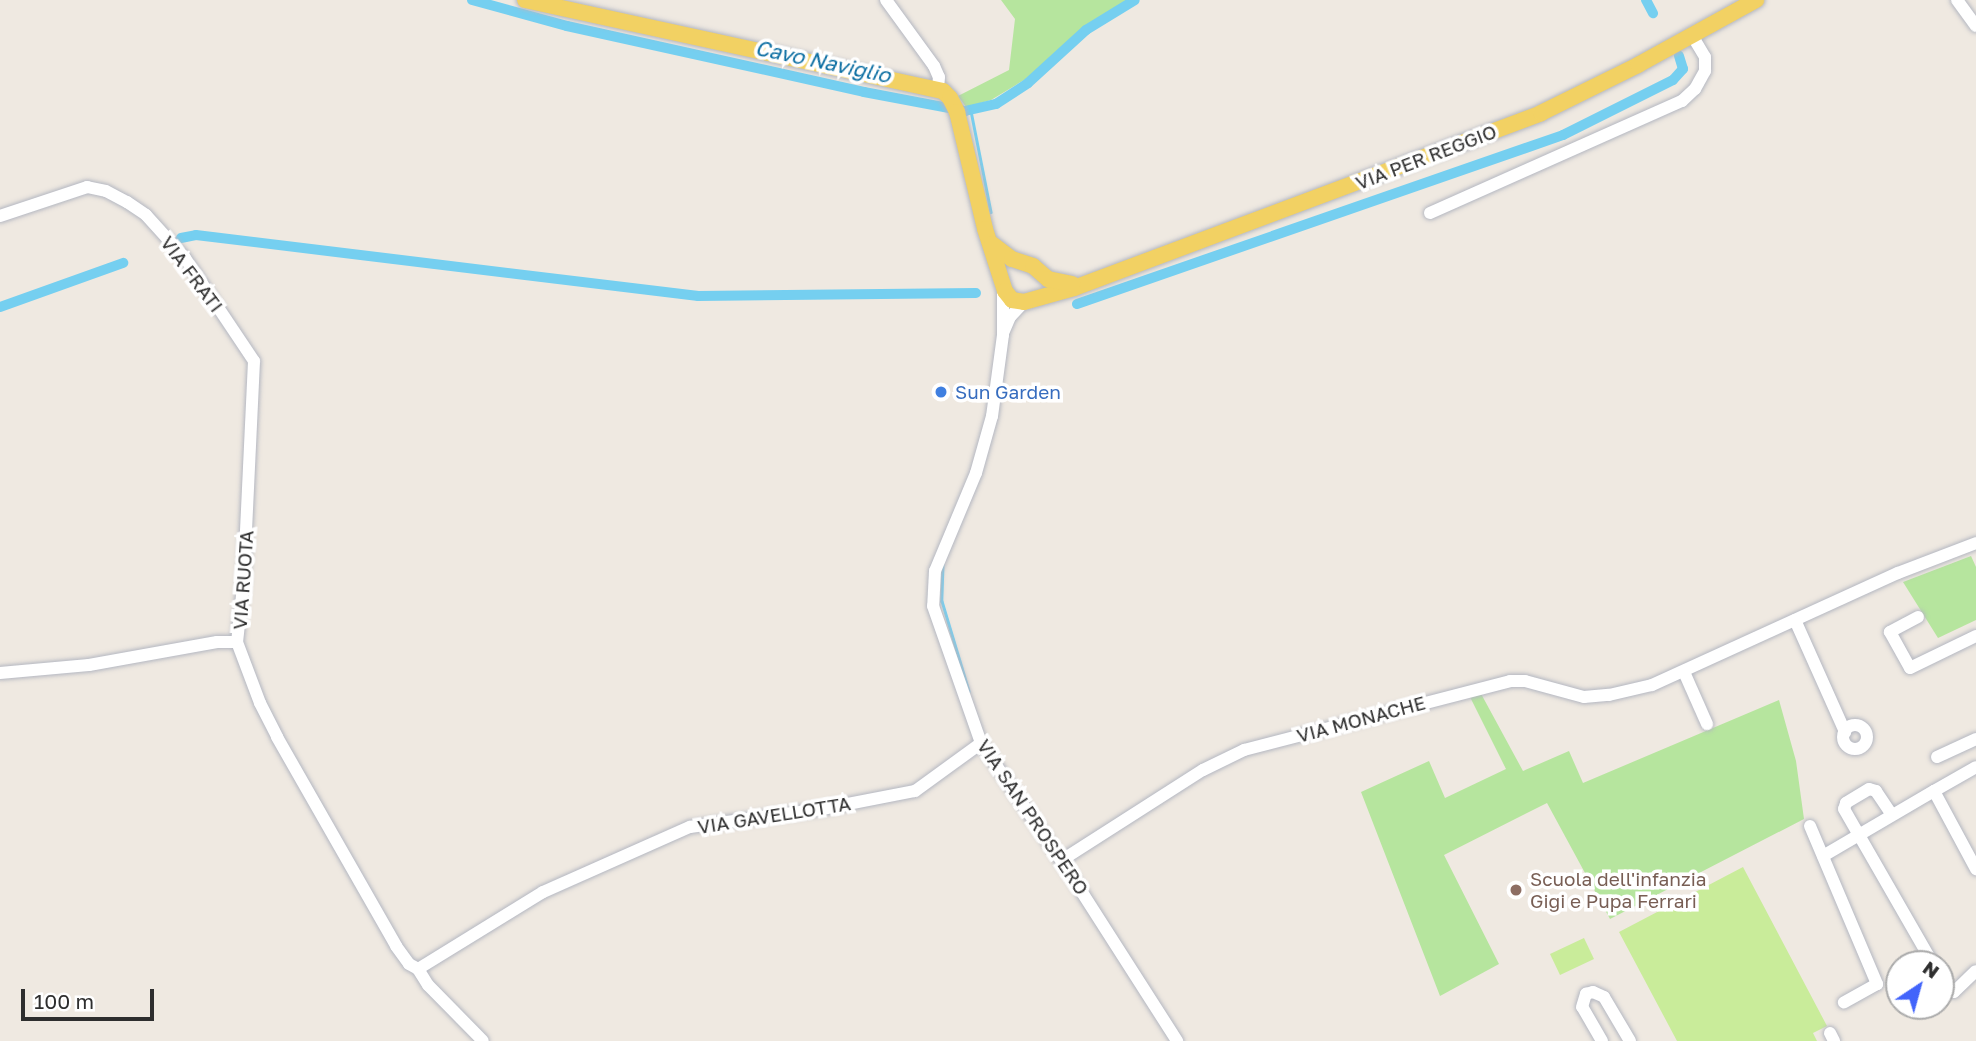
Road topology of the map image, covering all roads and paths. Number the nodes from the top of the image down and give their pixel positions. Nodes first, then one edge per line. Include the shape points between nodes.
1 (525, 0) edge
2 (886, 0) edge
3 (1756, 0) edge
4 (1957, 0) edge
5 (1976, 26) edge
6 (1692, 35) junction
7 (944, 93) junction
8 (1430, 213) dead end
9 (0, 216) edge
10 (990, 242) junction
11 (1022, 263) junction
12 (1040, 274) junction
13 (1002, 282) junction
14 (1083, 284) junction
15 (1028, 301) junction
16 (1003, 335) junction
17 (254, 361) joint
18 (1976, 543) edge
19 (1918, 617) dead end
20 (1795, 620) junction
21 (1976, 636) edge
22 (237, 642) junction
23 (1684, 672) junction
24 (0, 673) edge
25 (1707, 724) dead end
26 (1845, 732) dead end
27 (1976, 739) edge
28 (981, 743) junction
29 (1937, 757) dead end
30 (1976, 767) edge
31 (1934, 792) junction
32 (1892, 815) junction
33 (1810, 826) dead end
34 (1858, 835) junction
35 (1823, 856) junction
36 (1062, 860) junction
37 (1976, 869) edge
38 (1925, 950) edge
39 (418, 969) junction
40 (1976, 971) edge
41 (1955, 991) edge
42 (1844, 1002) dead end
43 (483, 1041) edge
44 (1177, 1041) edge
45 (1602, 1041) edge
46 (1630, 1041) edge

1 - 7 main road
2 - 7 street via 934,66
3 - 6 main road, VIA PER REGGIO
4 - 5 street
6 - 8 street via 1705,57 1705,71 1682,101
6 - 14 main road, VIA PER REGGIO via 1541,113
7 - 10 main road via 959,119
9 - 17 street, VIA FRATI via 87,187 127,202 146,215 185,258
10 - 11 main road
10 - 13 main road
11 - 12 main road
11 - 13 main road via 1012,266
12 - 14 main road via 1066,285
12 - 15 main road via 1040,291
13 - 15 main road via 1012,300
13 - 16 street, VIA SAN PROSPERO
14 - 15 main road, VIA PER REGGIO
15 - 16 street, VIA SAN PROSPERO via 1010,317
16 - 28 street, VIA SAN PROSPERO via 992,415 976,473 935,570 933,606
17 - 22 street, VIA RUOTA
18 - 20 street, VIA MONACHE
19 - 21 street via 1890,632 1910,668
20 - 23 street, VIA MONACHE
20 - 26 street
22 - 24 street, VIA RUOTA
22 - 39 street via 277,737 396,946
23 - 25 street
23 - 36 street, VIA MONACHE via 1652,685 1597,697 1525,681 1502,682 1244,750 1203,769
27 - 29 street
28 - 36 street, VIA SAN PROSPERO
28 - 39 street, VIA GAVELLOTTA via 915,791 690,827 543,892
30 - 31 street
31 - 32 street
31 - 37 street
32 - 34 street
32 - 34 street via 1870,789 1846,803 1844,809
33 - 35 street
34 - 35 street
34 - 38 street
35 - 42 street via 1877,984
36 - 44 street, VIA SAN PROSPERO
39 - 43 street
40 - 41 street
45 - 46 street via 1582,1007 1586,994 1593,992 1604,996

